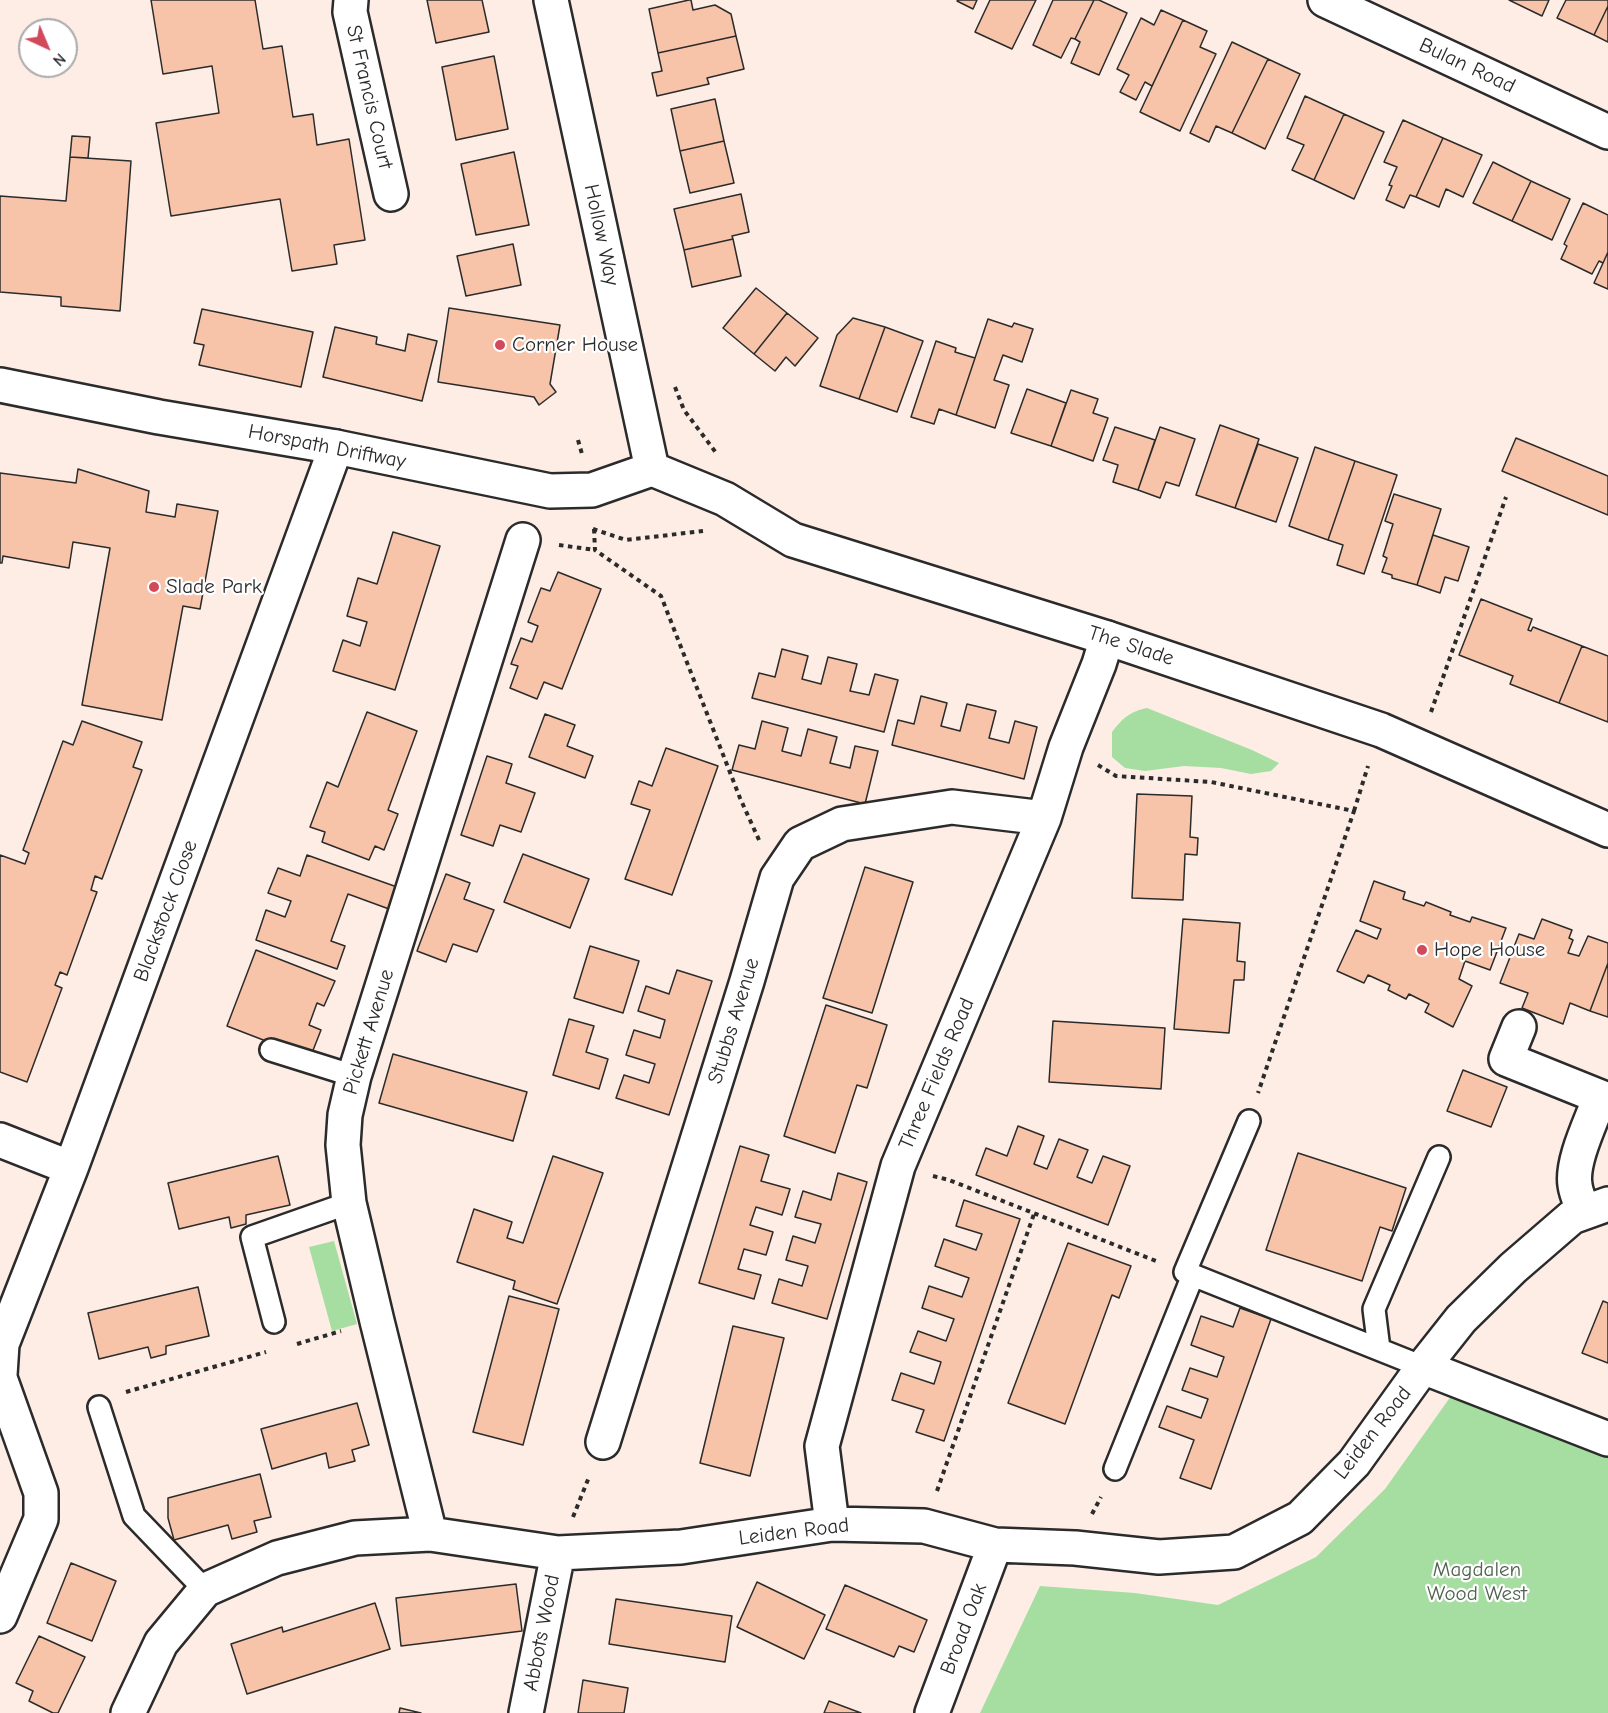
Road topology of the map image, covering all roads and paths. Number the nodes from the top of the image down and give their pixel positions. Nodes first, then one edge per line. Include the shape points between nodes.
1 (351, 0) edge
2 (551, 0) edge
3 (1325, 0) edge
4 (1608, 132) edge
5 (391, 194) dead end
6 (671, 377) dead end
7 (0, 386) edge
8 (336, 447) junction
9 (718, 455) dead end
10 (652, 469) junction
11 (1506, 497) dead end
12 (583, 527) dead end
13 (594, 529) junction
14 (712, 536) dead end
15 (523, 540) dead end
16 (1107, 638) junction
17 (1381, 730) junction
18 (1066, 747) junction
19 (1421, 747) junction
20 (1354, 811) junction
21 (1044, 818) junction
22 (1608, 830) edge
23 (777, 878) junction
24 (1519, 1027) dead end
25 (271, 1050) dead end
26 (354, 1076) junction
27 (1604, 1099) edge
28 (1249, 1121) joint
29 (0, 1140) edge
30 (1439, 1157) dead end
31 (898, 1166) junction
32 (71, 1168) junction
33 (349, 1203) junction
34 (1596, 1208) edge
35 (1034, 1214) junction
36 (1189, 1273) junction
37 (274, 1322) dead end
38 (377, 1322) junction
39 (294, 1344) dead end
40 (1379, 1349) junction
41 (273, 1350) dead end
42 (1423, 1367) junction
43 (0, 1376) edge
44 (99, 1407) joint
45 (1608, 1439) edge
46 (603, 1443) joint
47 (1116, 1469) joint
48 (832, 1524) junction
49 (924, 1526) junction
50 (430, 1534) junction
51 (995, 1545) junction
52 (1075, 1548) junction
53 (558, 1553) junction
54 (205, 1590) junction
55 (0, 1616) edge
56 (128, 1713) edge
57 (526, 1713) edge
58 (932, 1713) edge

1 - 5 street, St Francis Court via 350,12
2 - 10 street, Hollow Way
3 - 4 street, Bulan Road
6 - 9 path via 684,410
7 - 8 street, Horspath Driftway
8 - 10 street, Horspath Driftway via 550,491 592,490
8 - 32 street, Blackstock Close
10 - 16 street, The Slade via 725,499 793,540
11 - 19 path
12 - 13 path
13 - 14 path via 626,540 703,531
13 - 23 path via 595,550 661,596 740,798
15 - 26 street, Pickett Avenue
16 - 17 street, The Slade
16 - 18 street, Three Fields Road
17 - 19 street, The Slade
17 - 20 path
18 - 20 path via 1116,776 1211,782
18 - 21 street, Three Fields Road
19 - 22 street, The Slade
20 - 28 path
21 - 23 street, Stubbs Avenue via 952,807 842,824 800,844
21 - 31 street, Three Fields Road
23 - 46 street, Stubbs Avenue
24 - 27 street via 1506,1059
25 - 26 lane
26 - 33 street, Pickett Avenue via 342,1145
27 - 34 street via 1575,1171 1575,1185
28 - 36 lane
29 - 32 street
30 - 40 lane via 1374,1309
31 - 35 path via 949,1180
31 - 48 street, Three Fields Road via 822,1446
32 - 43 street, Blackstock Close via 2,1344
33 - 37 lane via 252,1237
33 - 38 street, Pickett Avenue
34 - 42 street, Leiden Road via 1572,1217 1513,1268 1461,1319
35 - 36 path
35 - 49 path
36 - 40 lane
36 - 47 lane
38 - 39 path
38 - 50 street, Pickett Avenue
40 - 42 lane
41 - 44 path via 109,1397
42 - 45 street
42 - 52 street, Leiden Road via 1354,1464 1300,1518 1234,1552 1159,1557
43 - 55 street, Blackstock Close via 41,1493 41,1520
44 - 54 lane via 134,1516
46 - 53 path
47 - 52 path
48 - 49 street, Leiden Road
48 - 53 street, Leiden Road via 681,1547
49 - 51 street, Leiden Road
50 - 53 street, Leiden Road
50 - 54 street, Leiden Road via 355,1538 277,1558
51 - 52 street, Leiden Road
51 - 58 street, Broad Oak
53 - 57 street, Abbots Wood
54 - 56 street, Leiden Road via 160,1643

